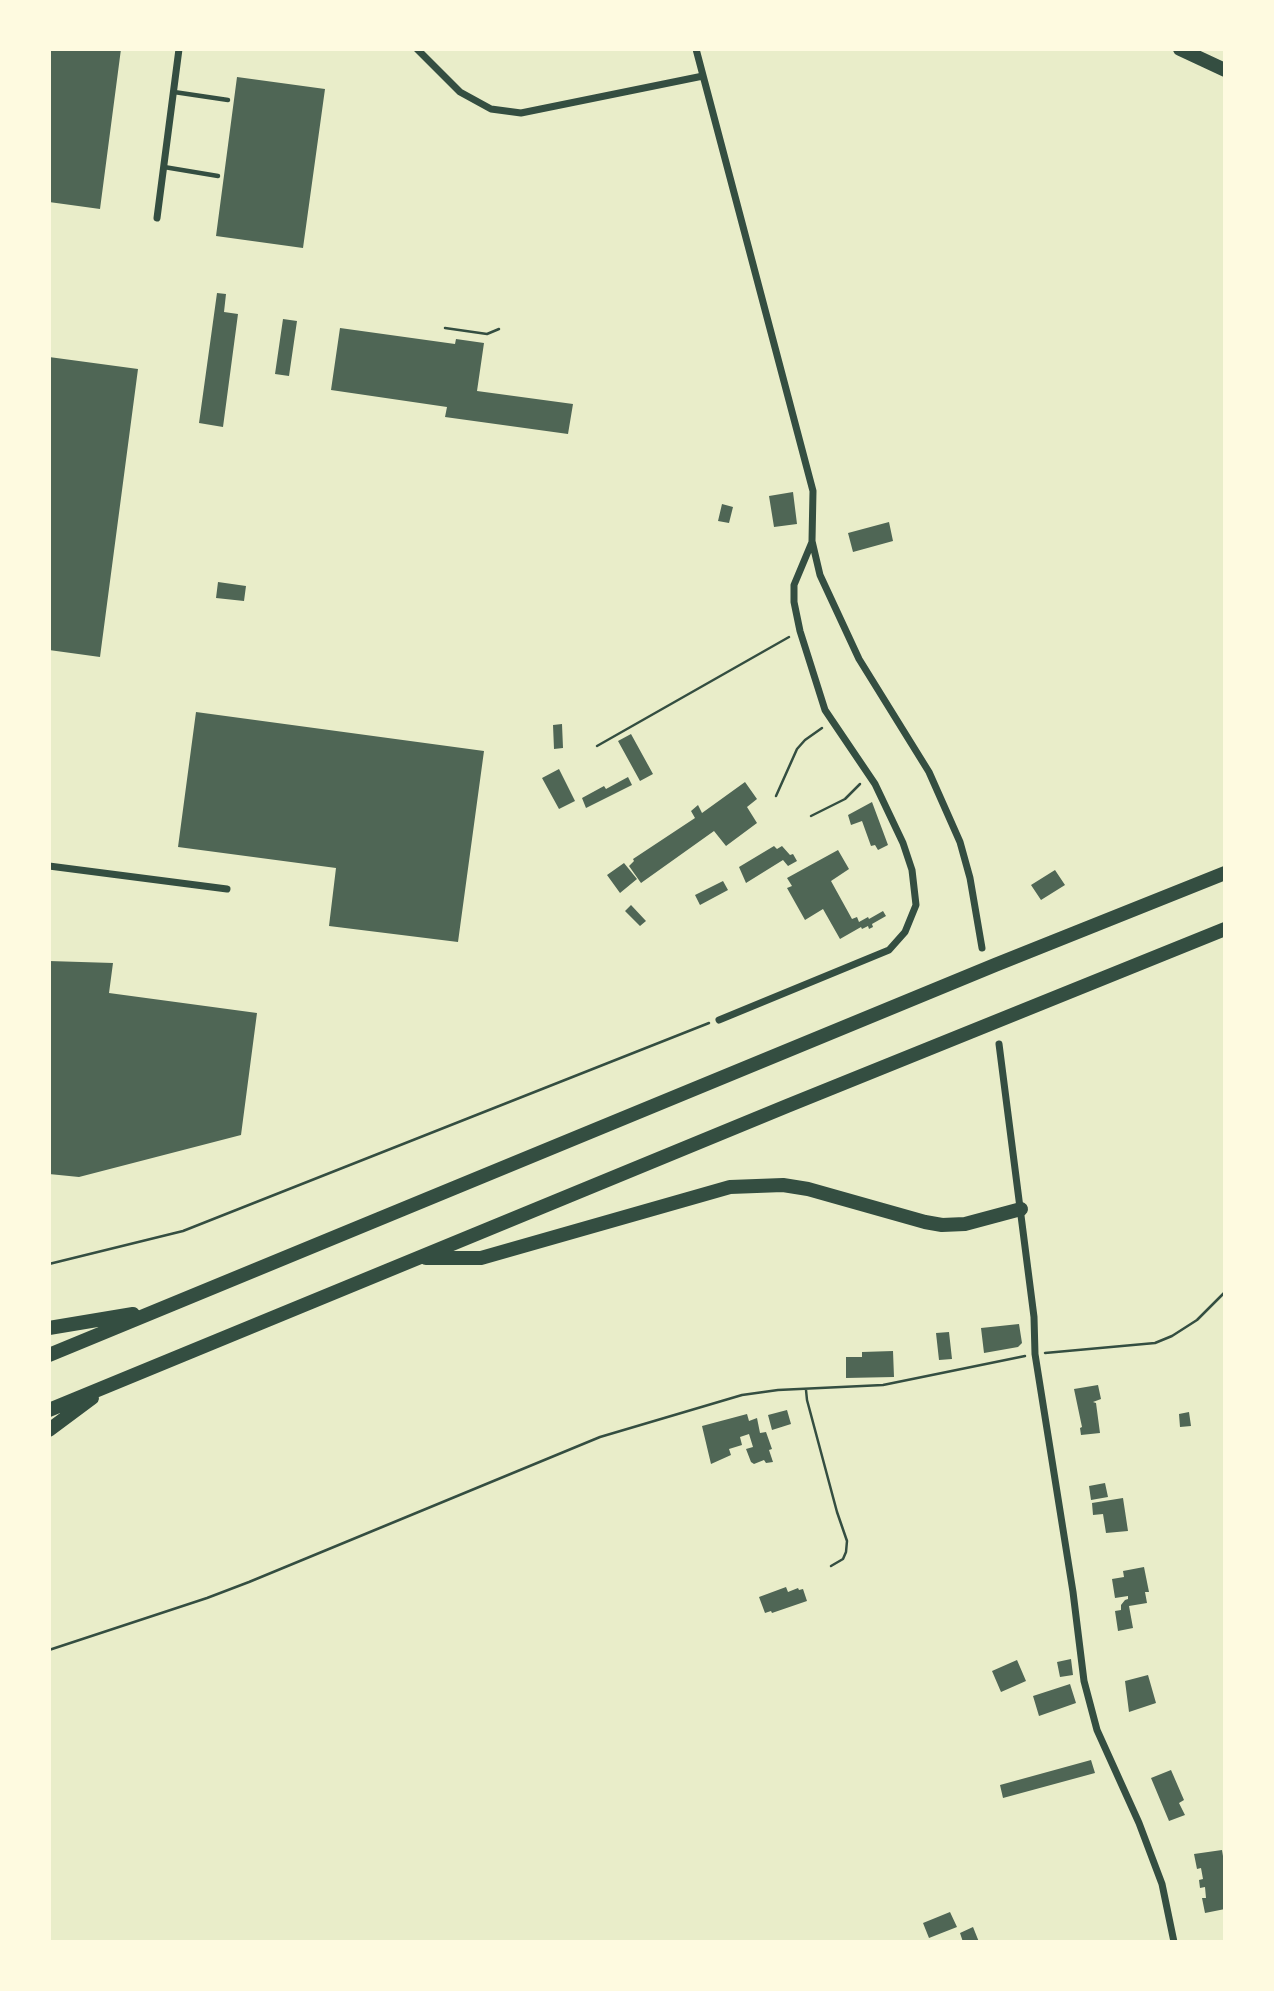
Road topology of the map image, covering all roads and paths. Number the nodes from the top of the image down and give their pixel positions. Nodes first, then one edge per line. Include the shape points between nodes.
1 (179, 49) edge
2 (417, 49) edge
3 (696, 49) edge
4 (1180, 49) edge
5 (1225, 70) edge
6 (703, 76) junction
7 (173, 92) junction
8 (229, 100) dead end
9 (163, 167) junction
10 (218, 176) dead end
11 (157, 218) dead end
12 (445, 328) dead end
13 (499, 329) dead end
14 (812, 541) junction
15 (800, 631) junction
16 (832, 722) junction
17 (597, 746) dead end
18 (863, 766) junction
19 (776, 796) dead end
20 (811, 816) dead end
21 (49, 866) edge
22 (1225, 873) edge
23 (227, 889) dead end
24 (1225, 929) edge
25 (982, 948) dead end
26 (719, 1020) joint
27 (999, 1044) dead end
28 (1021, 1209) junction
29 (418, 1258) junction
30 (49, 1264) edge
31 (1225, 1292) edge
32 (155, 1311) junction
33 (49, 1328) edge
34 (1035, 1354) junction
35 (49, 1355) edge
36 (107, 1386) junction
37 (806, 1389) junction
38 (49, 1410) edge
39 (49, 1430) edge
40 (831, 1566) dead end
41 (49, 1650) edge
42 (1174, 1942) edge

1 - 7 street
2 - 6 street via 460,92 491,108 521,113
3 - 6 street
4 - 5 highway
6 - 14 street via 813,491
7 - 8 lane
7 - 9 street
9 - 10 lane
9 - 11 street
12 - 13 path via 487,334
14 - 15 street via 794,584
14 - 25 street via 820,575 859,659 929,772 960,842
15 - 16 street
15 - 17 path
16 - 18 street
16 - 19 path via 797,749
18 - 20 path via 853,793
18 - 26 street via 890,811 912,870 916,905 905,932 889,950
21 - 23 street
22 - 32 highway
24 - 29 highway
26 - 30 path via 183,1231
27 - 28 street
28 - 29 highway via 965,1224 942,1225 808,1189 730,1187 481,1258
28 - 34 street
29 - 36 highway
31 - 34 path via 1197,1320 1155,1343
32 - 33 highway
32 - 35 highway
34 - 37 path via 883,1385
34 - 42 street via 1084,1681 1097,1730 1162,1884
36 - 38 highway
36 - 39 highway
37 - 40 path via 847,1541 843,1559
37 - 41 path via 742,1395 600,1437 249,1582

